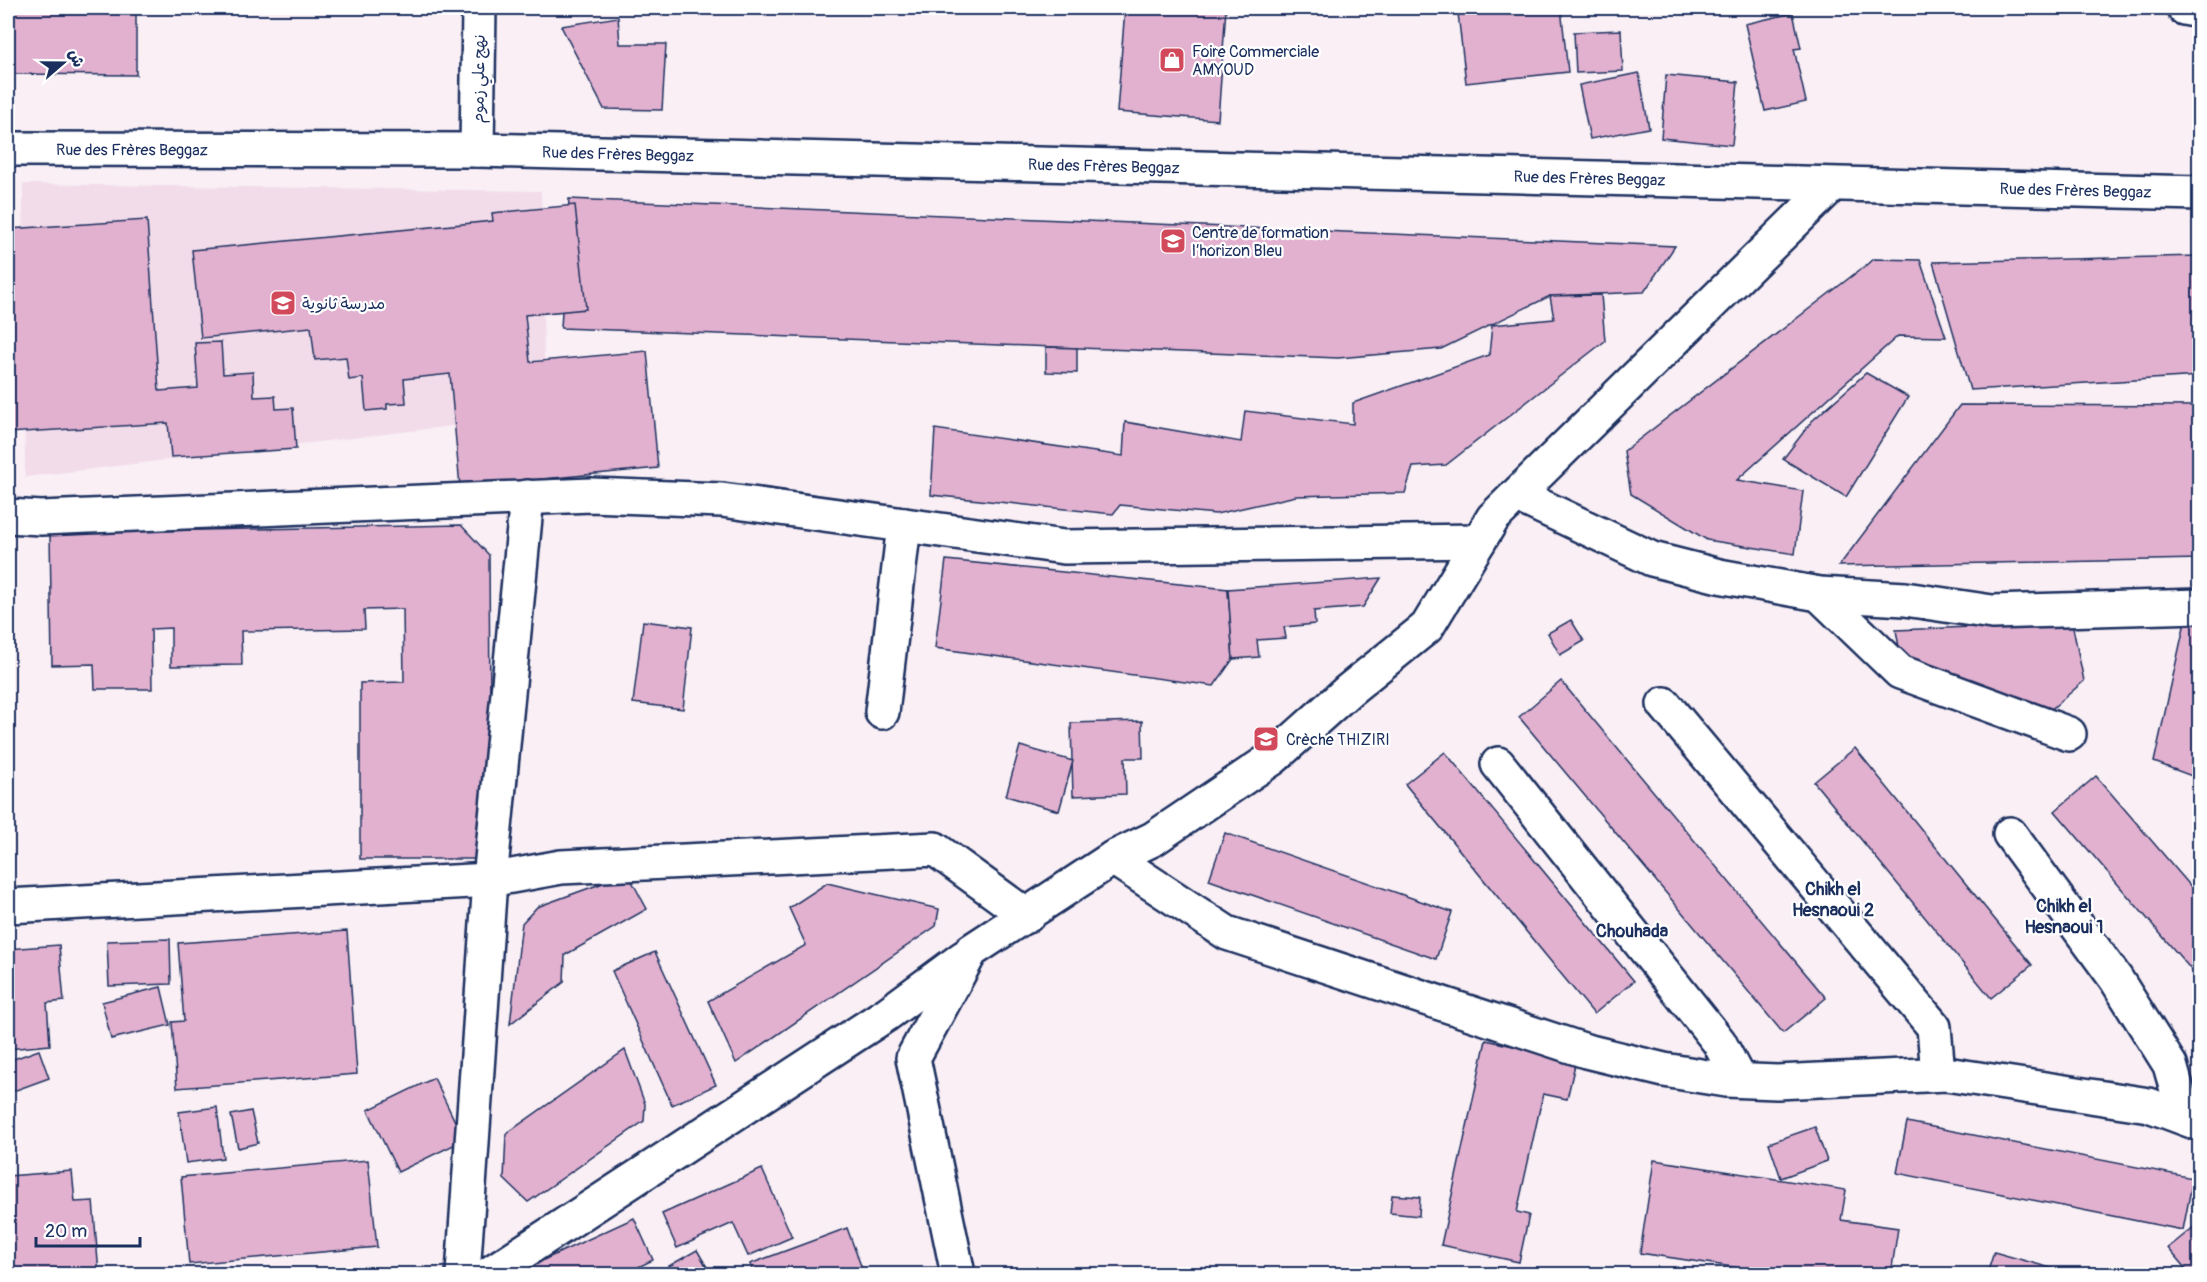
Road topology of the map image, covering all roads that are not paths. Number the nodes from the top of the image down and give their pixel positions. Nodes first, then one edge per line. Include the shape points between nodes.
1 (479, 8) edge
2 (8, 149) edge
3 (477, 150) junction
4 (1832, 185) junction
5 (2199, 193) edge
6 (1517, 495) junction
7 (527, 497) junction
8 (8, 516) edge
9 (904, 525) junction
10 (1479, 541) junction
11 (1819, 594) junction
12 (2199, 606) edge
13 (1664, 704) dead end
14 (882, 712) dead end
15 (2069, 734) dead end
16 (1498, 764) dead end
17 (2010, 834) dead end
18 (1113, 858) junction
19 (490, 880) junction
20 (8, 906) edge
21 (1027, 916) junction
22 (971, 951) junction
23 (1938, 1074) junction
24 (1739, 1080) junction
25 (2192, 1121) edge
26 (463, 1275) edge
27 (489, 1275) edge
28 (958, 1275) edge

1 - 3 street, نهج علي زموم
2 - 3 street, Rue des Frères Beggaz
3 - 4 street, Rue des Frères Beggaz
4 - 5 street, Rue des Frères Beggaz
4 - 6 street
6 - 10 street via 1493,518
6 - 11 street via 1652,559
7 - 8 street via 41,518
7 - 9 street via 722,500
7 - 19 street
9 - 10 street via 1064,548
9 - 14 street
10 - 18 street via 1427,627 1273,758 1153,839
11 - 12 street via 1905,599 1992,612
11 - 15 street via 1900,672
13 - 23 street via 1934,1027
16 - 24 street via 1719,1042
17 - 25 street via 2116,979 2170,1065
18 - 21 street
18 - 24 street via 1227,933 1586,1051 1664,1070
19 - 20 street
19 - 21 street via 561,867 935,849
19 - 26 street
21 - 22 street
22 - 27 street via 887,1014
22 - 28 street via 913,1058
23 - 24 street via 1777,1082
23 - 25 street via 2149,1105

